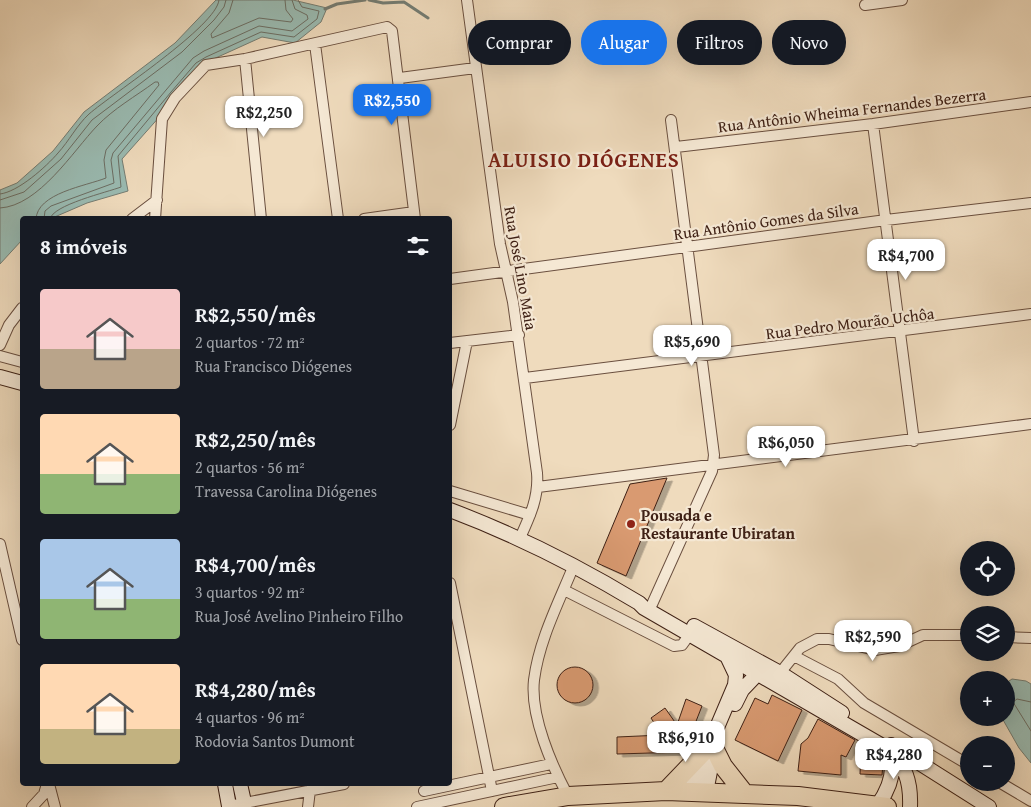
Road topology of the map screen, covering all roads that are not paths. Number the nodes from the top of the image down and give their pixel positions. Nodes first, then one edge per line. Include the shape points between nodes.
1 (467, 0) edge
2 (902, 0) edge
3 (865, 5) dead end
4 (315, 44) junction
5 (245, 59) junction
6 (475, 68) junction
7 (400, 78) junction
8 (1031, 102) edge
9 (671, 120) dead end
10 (873, 124) junction
11 (676, 147) junction
12 (157, 200) junction
13 (1031, 203) edge
14 (136, 216) edge
15 (155, 216) edge
16 (261, 216) edge
17 (338, 216) edge
18 (415, 216) edge
19 (886, 220) junction
20 (687, 247) junction
21 (506, 270) junction
22 (452, 279) edge
23 (20, 311) edge
24 (1031, 314) edge
25 (900, 332) junction
26 (519, 335) junction
27 (467, 341) junction
28 (452, 344) edge
29 (0, 345) edge
30 (0, 356) edge
31 (703, 356) junction
32 (20, 361) edge
33 (0, 377) edge
34 (525, 378) junction
35 (20, 382) edge
36 (452, 416) edge
37 (1031, 424) edge
38 (914, 441) junction
39 (713, 464) junction
40 (538, 487) junction
41 (452, 492) edge
42 (452, 511) edge
43 (530, 515) junction
44 (520, 538) junction
45 (0, 544) edge
46 (574, 565) junction
47 (564, 590) junction
48 (452, 593) edge
49 (647, 606) junction
50 (20, 622) edge
51 (690, 634) junction
52 (960, 635) edge
53 (1015, 637) edge
54 (1031, 638) edge
55 (727, 656) junction
56 (794, 656) junction
57 (762, 670) junction
58 (780, 673) junction
59 (712, 748) junction
60 (886, 748) junction
61 (960, 760) edge
62 (552, 764) junction
63 (490, 777) junction
64 (558, 777) junction
65 (452, 783) edge
66 (47, 786) edge
67 (49, 786) edge
68 (226, 786) edge
69 (240, 786) edge
70 (333, 786) edge
71 (423, 787) edge
72 (310, 790) junction
73 (492, 791) junction
74 (666, 791) junction
75 (1014, 791) edge
76 (698, 792) junction
77 (745, 794) junction
78 (579, 800) edge
79 (1031, 801) edge
80 (244, 802) junction
81 (229, 806) joint
82 (424, 806) edge
83 (882, 806) edge
84 (32, 807) edge
85 (55, 807) edge
86 (308, 807) edge
87 (504, 807) edge
88 (910, 807) edge
89 (989, 807) edge

1 - 6 street, Rua José Lino Maia
2 - 3 street
4 - 5 street
4 - 7 street via 387,27 392,31
4 - 17 street
5 - 12 street via 206,65 175,98 162,119
5 - 16 street
6 - 7 street
6 - 21 street, Rua José Lino Maia
7 - 18 street
8 - 10 street, Rua Antônio Wheima Fernandes Bezerra
9 - 11 street
10 - 11 street, Rua Antônio Wheima Fernandes Bezerra
10 - 19 street
11 - 20 street
12 - 14 street
12 - 15 street
13 - 19 street, Rua Antônio Gomes da Silva
19 - 20 street, Rua Antônio Gomes da Silva
19 - 25 street
20 - 21 street, Rua Antônio Gomes da Silva
20 - 31 street
21 - 22 street, Rua Antônio Gomes da Silva
21 - 26 street, Rua José Lino Maia
23 - 29 street
24 - 25 street, Rua Pedro Mourão Uchôa
25 - 31 street, Rua Pedro Mourão Uchôa
25 - 38 street
26 - 27 street
26 - 34 street, Rua José Lino Maia
27 - 28 street
27 - 36 street
30 - 32 street
31 - 34 street, Rua Pedro Mourão Uchôa
31 - 39 street via 714,446
33 - 35 main road
34 - 40 street, Rua José Lino Maia
37 - 38 street
38 - 39 street
39 - 40 street
39 - 49 street
40 - 43 street, Rua José Lino Maia
41 - 43 street
42 - 44 main road
43 - 44 street, Rua José Lino Maia
44 - 46 main road
45 - 50 street
46 - 47 street
46 - 49 main road
47 - 51 street via 674,646 682,645
47 - 62 street via 543,640 534,683 538,719
48 - 63 street
49 - 51 main road
49 - 57 main road
51 - 55 main road
52 - 56 street via 923,635 899,646 874,650 817,639 809,641
53 - 54 street
55 - 57 main road
55 - 59 main road via 736,679
56 - 58 street
56 - 61 street via 838,680 864,703
57 - 58 main road
57 - 59 main road via 742,690
57 - 60 main road
58 - 89 main road
59 - 74 highway
59 - 76 main road
59 - 77 highway
60 - 83 main road via 892,770
60 - 88 main road via 896,757 908,777
62 - 63 street
62 - 64 street
63 - 65 street
63 - 73 street
64 - 73 street
64 - 78 street
66 - 84 street
67 - 85 street
68 - 81 main road
69 - 80 main road
70 - 72 street
71 - 82 street
72 - 80 street
72 - 86 street
73 - 82 street
74 - 76 highway
74 - 78 highway
75 - 79 street
76 - 77 highway
77 - 83 highway via 798,796
78 - 87 highway
80 - 81 street

